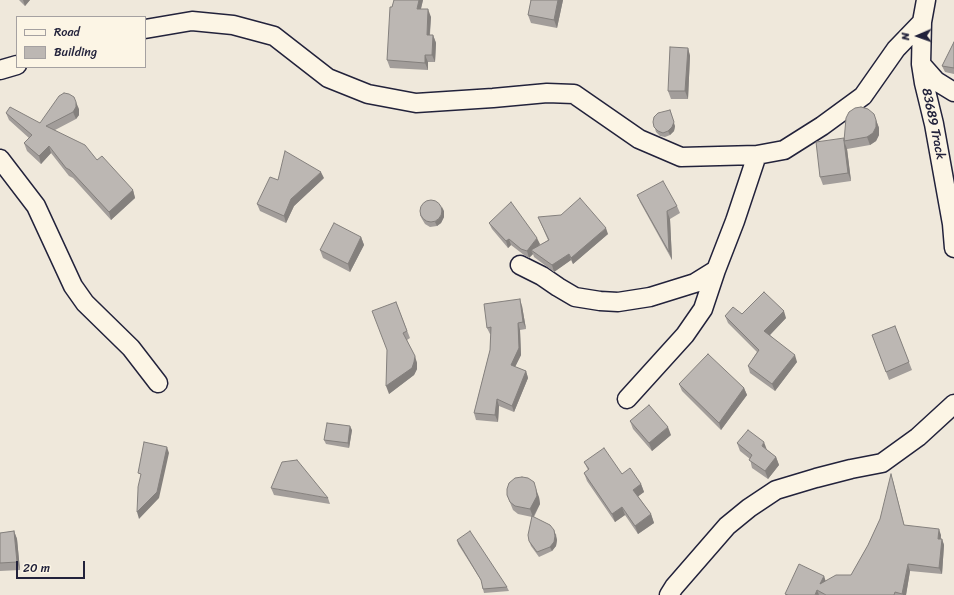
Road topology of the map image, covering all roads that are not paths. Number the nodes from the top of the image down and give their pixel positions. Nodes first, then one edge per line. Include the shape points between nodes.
1 (926, 0) edge
2 (922, 22) junction
3 (146, 28) edge
4 (921, 64) junction
5 (16, 65) edge
6 (0, 70) edge
7 (954, 92) edge
8 (757, 154) junction
9 (0, 159) edge
10 (954, 248) edge
11 (520, 265) dead end
12 (716, 270) junction
13 (158, 383) dead end
14 (628, 399) dead end
15 (954, 404) edge
16 (669, 595) edge

1 - 2 street, 83689 Track
2 - 4 street, 83689 Track
2 - 8 street via 896,49 863,96 784,150
3 - 8 street via 192,21 233,25 274,36 328,78 368,94 416,103 547,93 574,94 639,139 681,157
4 - 7 street via 936,81
4 - 10 street, 83689 Track via 952,224
5 - 6 street
8 - 12 street
9 - 13 street via 36,206 74,286 85,303 131,348
11 - 12 street via 575,297 618,302 650,297 695,283
12 - 14 street via 703,309 685,335
15 - 16 street via 918,437 882,463 776,490 749,508 727,526

